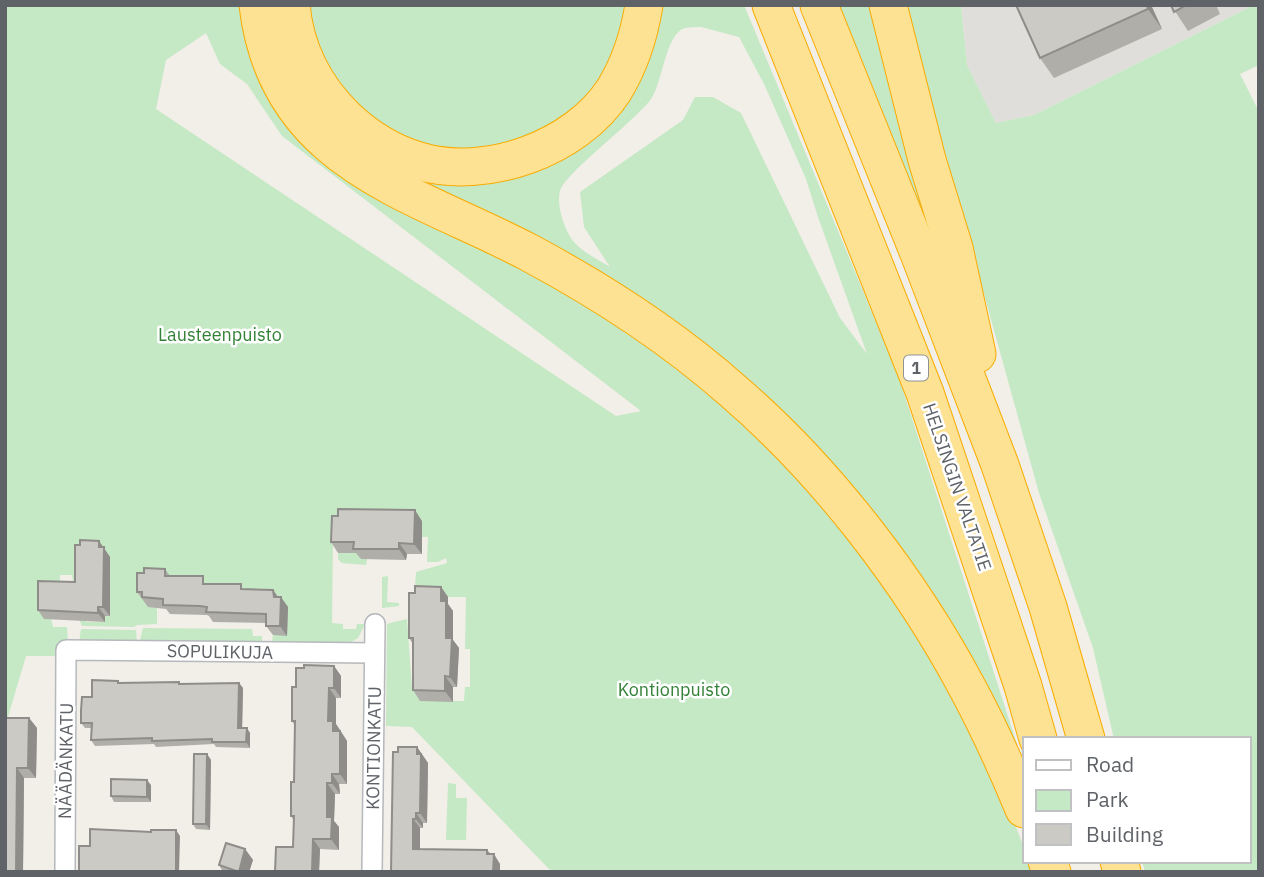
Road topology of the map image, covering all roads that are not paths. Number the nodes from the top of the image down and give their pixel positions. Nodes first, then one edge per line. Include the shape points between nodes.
1 (258, 5) edge
2 (291, 5) edge
3 (644, 5) edge
4 (771, 5) edge
5 (819, 5) edge
6 (888, 5) edge
7 (1000, 465) junction
8 (375, 624) dead end
9 (66, 650) joint
10 (374, 653) junction
11 (1037, 737) edge
12 (1085, 737) edge
13 (1023, 807) edge
14 (65, 872) edge
15 (372, 872) edge

1 - 13 highway via 281,83 327,144 370,175 527,252 640,319 698,361 782,437 876,547 921,610 967,687
2 - 3 highway via 306,61 340,112 369,137 402,155 460,167 537,152 586,120 613,91 625,68
4 - 11 highway, HELSINGIN VALTATIE / 1 via 925,393
5 - 7 highway
6 - 7 highway via 954,248
7 - 12 highway
8 - 10 street, KONTIONKATU
9 - 10 street, SOPULIKUJA
9 - 14 street, NÄÄDÄNKATU
10 - 15 street, KONTIONKATU

